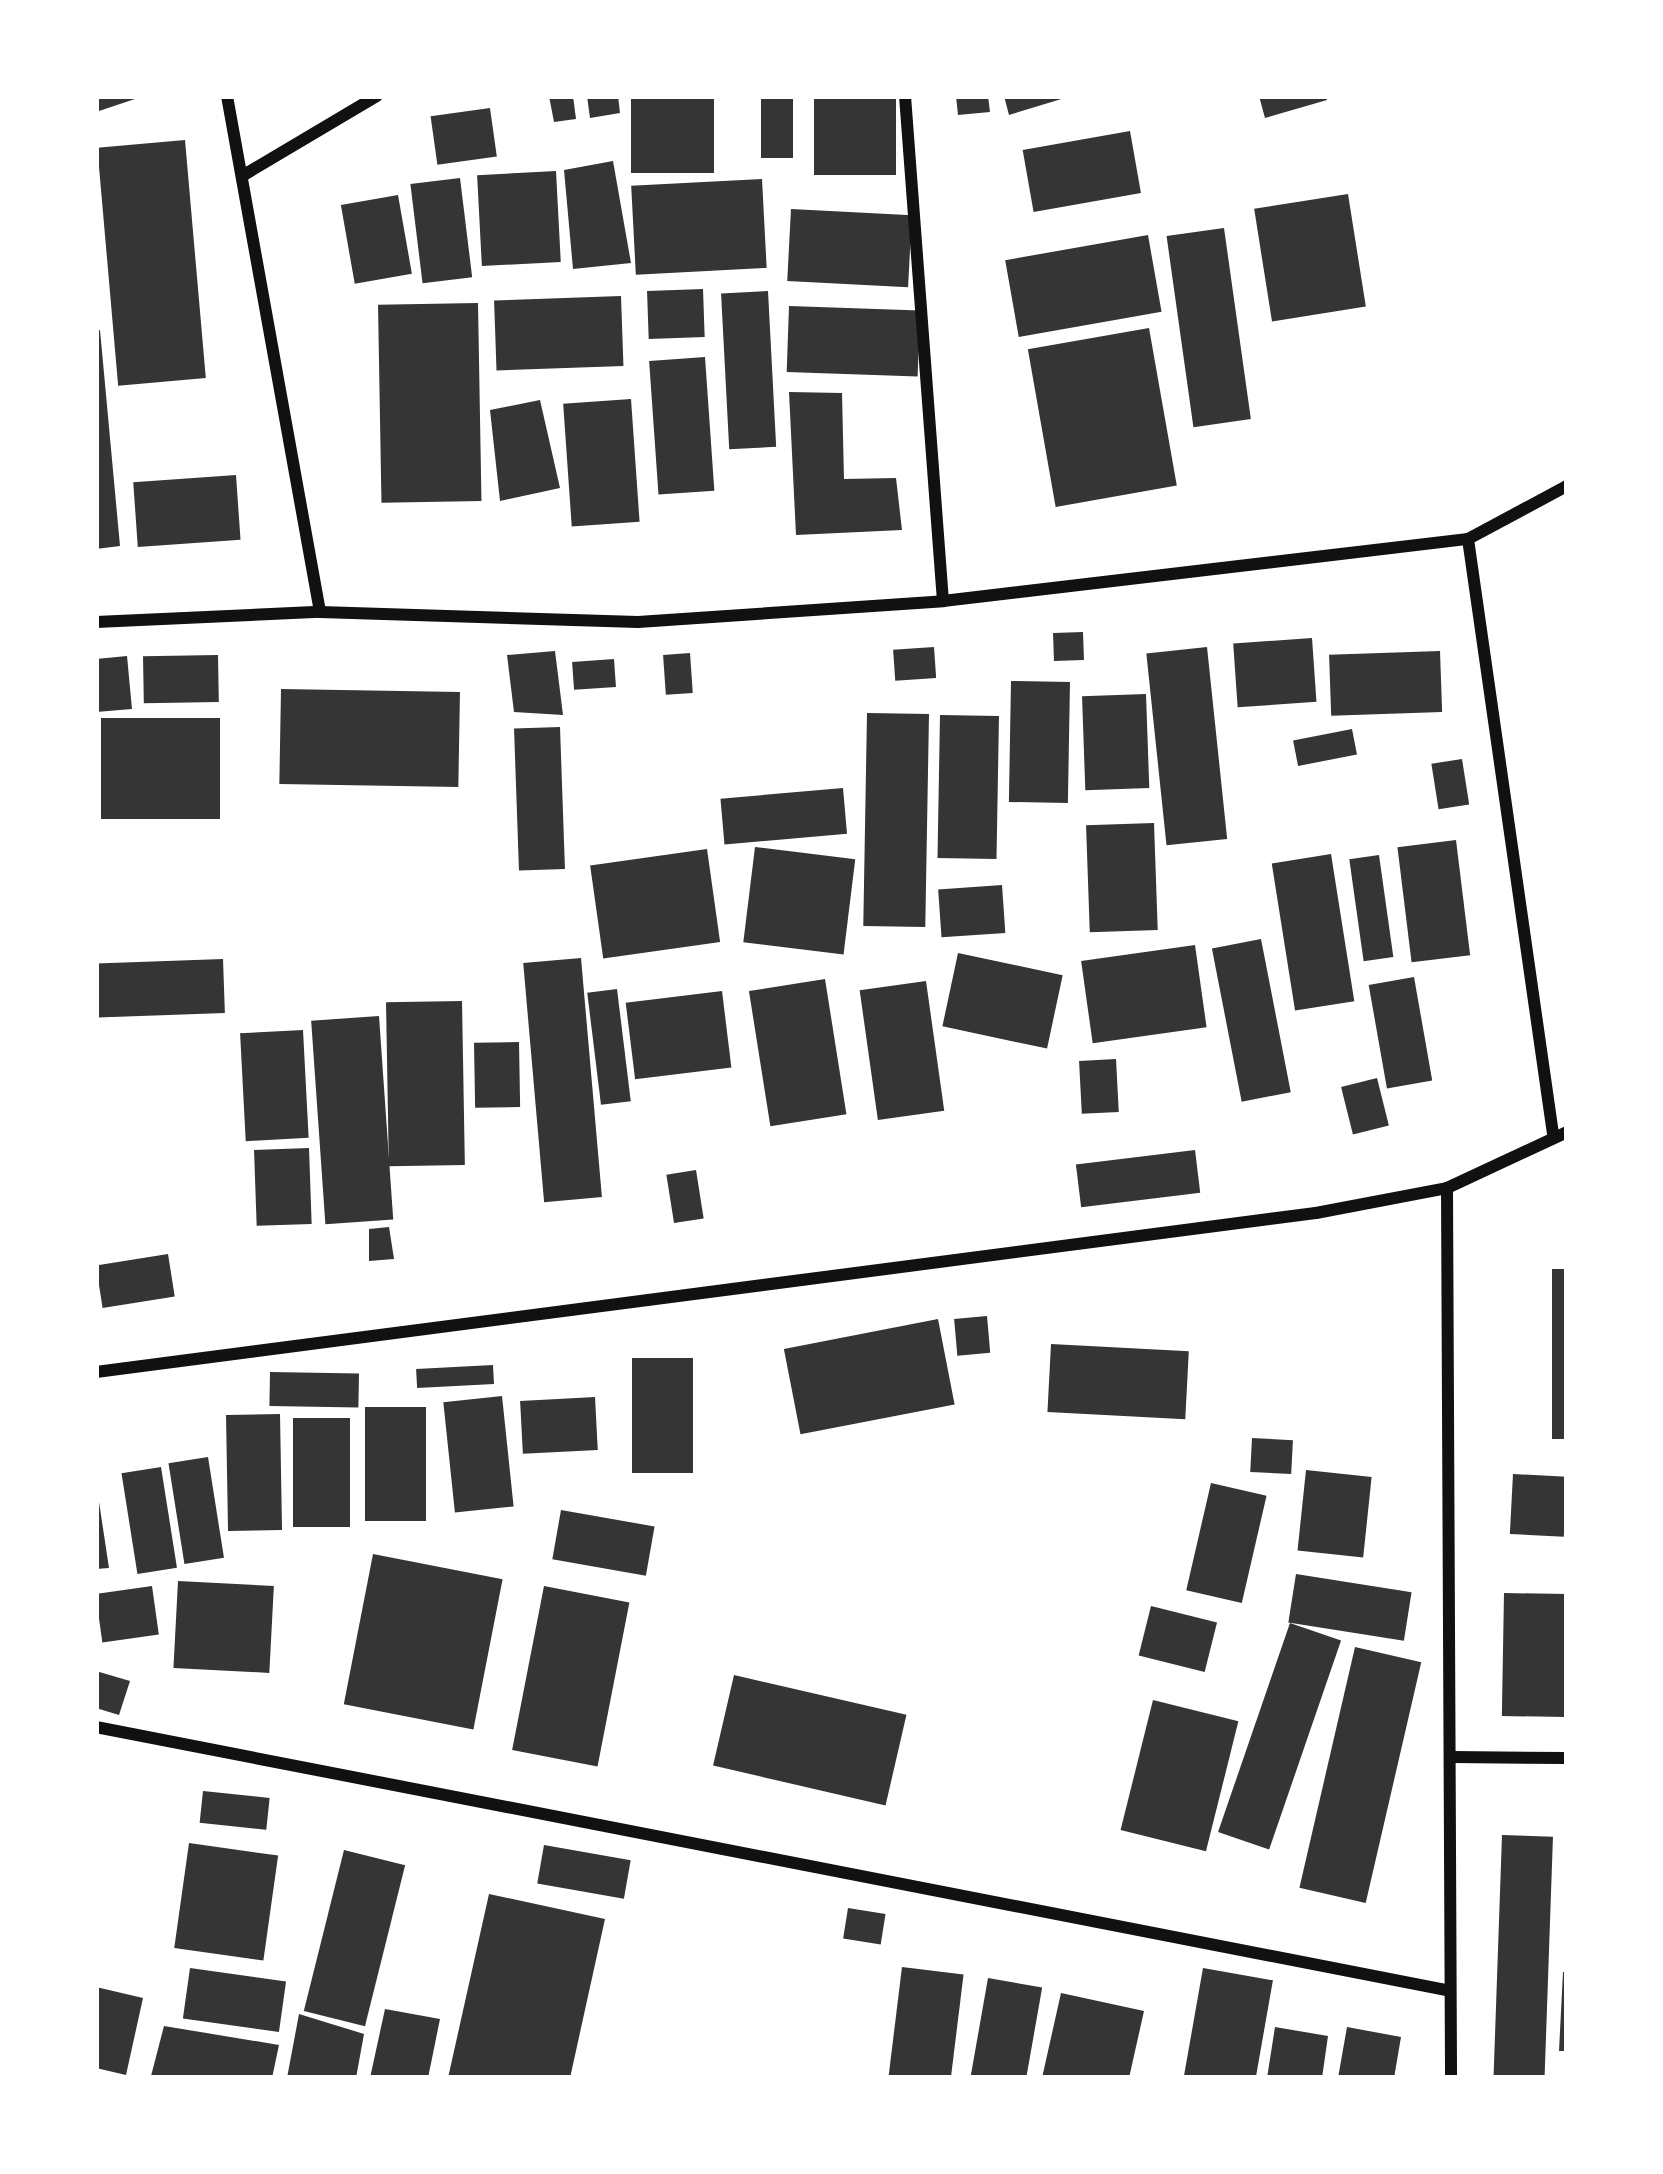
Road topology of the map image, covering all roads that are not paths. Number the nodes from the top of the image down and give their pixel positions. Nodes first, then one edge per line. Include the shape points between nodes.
1 (227, 96) edge
2 (377, 96) edge
3 (905, 96) edge
4 (242, 176) junction
5 (1567, 486) edge
6 (1468, 539) junction
7 (943, 601) junction
8 (320, 612) junction
9 (96, 622) edge
10 (1560, 1133) edge
11 (1447, 1188) junction
12 (96, 1372) edge
13 (96, 1727) edge
14 (1452, 1757) junction
15 (1567, 1758) edge
16 (1447, 1990) junction
17 (1451, 2078) edge

1 - 4 street
2 - 4 street
3 - 7 street
4 - 8 street
5 - 6 street
6 - 7 street
6 - 10 street
7 - 8 street via 638,622
8 - 9 street
10 - 11 street
11 - 12 street via 1292,1216
11 - 14 street
13 - 16 street
14 - 15 street
14 - 16 street
16 - 17 street

